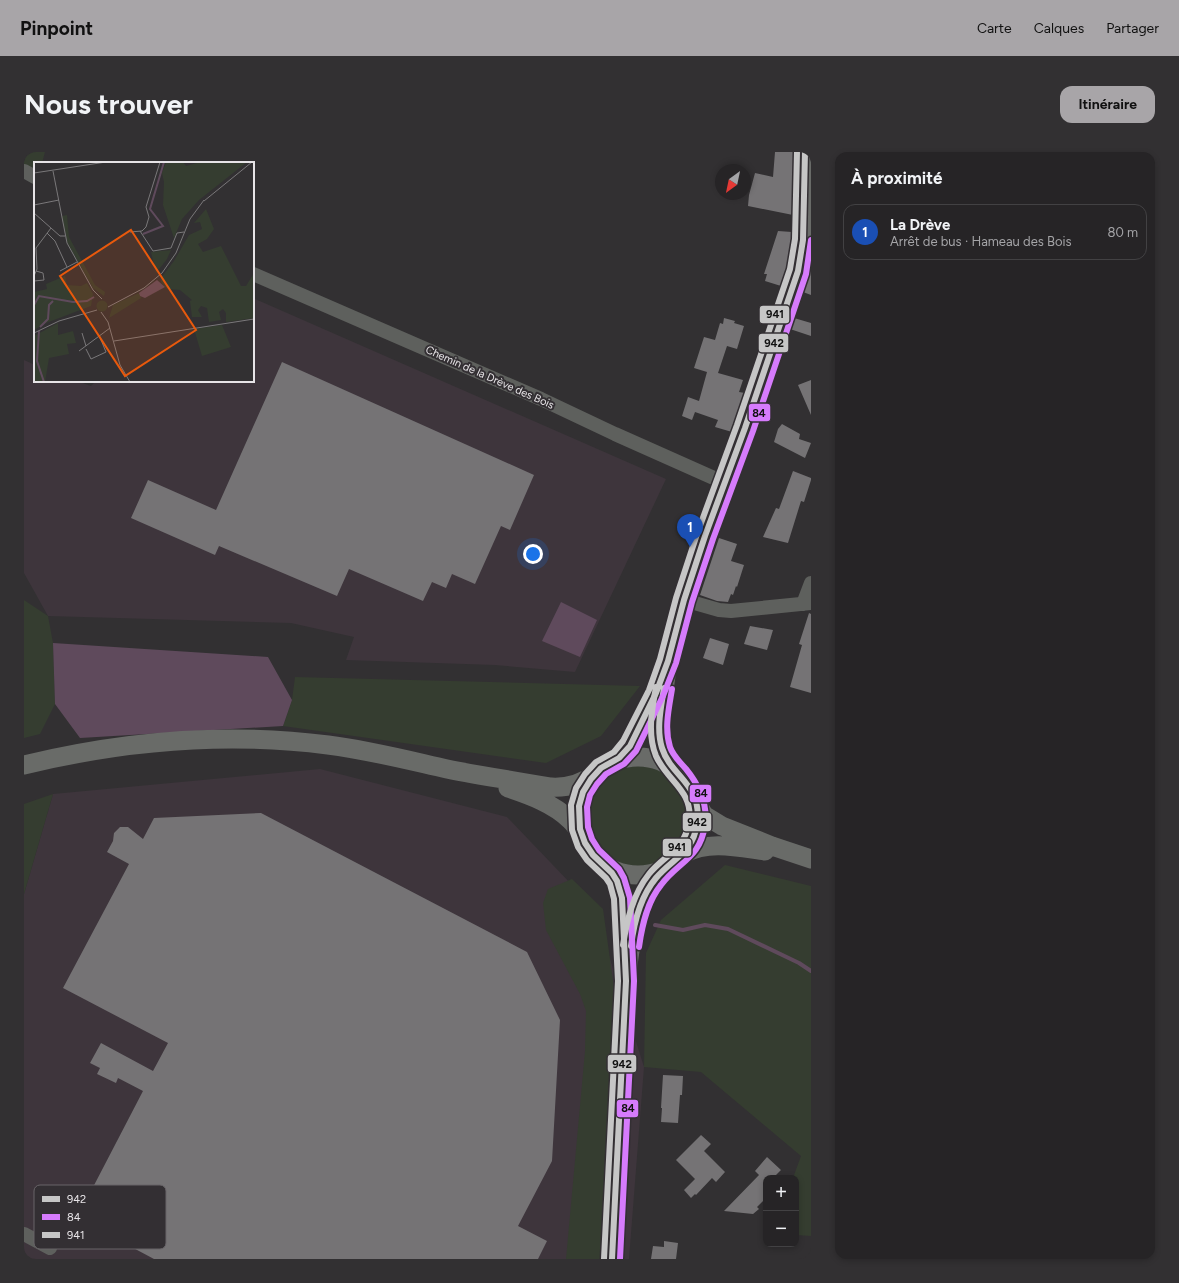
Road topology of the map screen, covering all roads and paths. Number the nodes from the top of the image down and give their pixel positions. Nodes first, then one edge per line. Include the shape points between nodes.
1 (805, 152) edge
2 (24, 171) edge
3 (34, 176) edge
4 (254, 274) edge
5 (725, 483) junction
6 (811, 584) edge
7 (684, 600) junction
8 (807, 604) edge
9 (668, 661) junction
10 (614, 761) junction
11 (24, 765) edge
12 (448, 769) junction
13 (674, 769) junction
14 (596, 773) junction
15 (696, 802) junction
16 (582, 836) junction
17 (683, 854) junction
18 (809, 858) edge
19 (605, 865) junction
20 (668, 867) junction
21 (626, 981) junction
22 (24, 1234) edge
23 (34, 1239) edge
24 (612, 1259) edge

1 - 5 main road via 800,264
2 - 3 street
4 - 5 street, Chemin de la Drève des Bois via 541,399
5 - 7 main road via 704,536
6 - 8 street
7 - 8 street via 731,611
7 - 9 main road
9 - 10 main road via 636,736 624,753
9 - 13 main road via 659,727 662,748
10 - 13 main road via 628,757 648,757 662,761
10 - 14 main road
11 - 12 main road via 133,744 223,739 327,745
12 - 14 main road via 557,788 580,783
12 - 16 main road via 511,789 549,805 570,820
13 - 15 main road via 688,784
14 - 16 main road via 586,785 579,806 578,821
15 - 17 main road via 695,830
15 - 18 main road via 704,815 722,826
16 - 19 main road via 593,855
17 - 18 main road via 700,846 721,846
17 - 20 main road
19 - 20 main road via 618,872 632,875 647,874
19 - 21 main road via 617,881 622,898
20 - 21 main road via 651,886 640,907
21 - 24 main road
22 - 23 street

